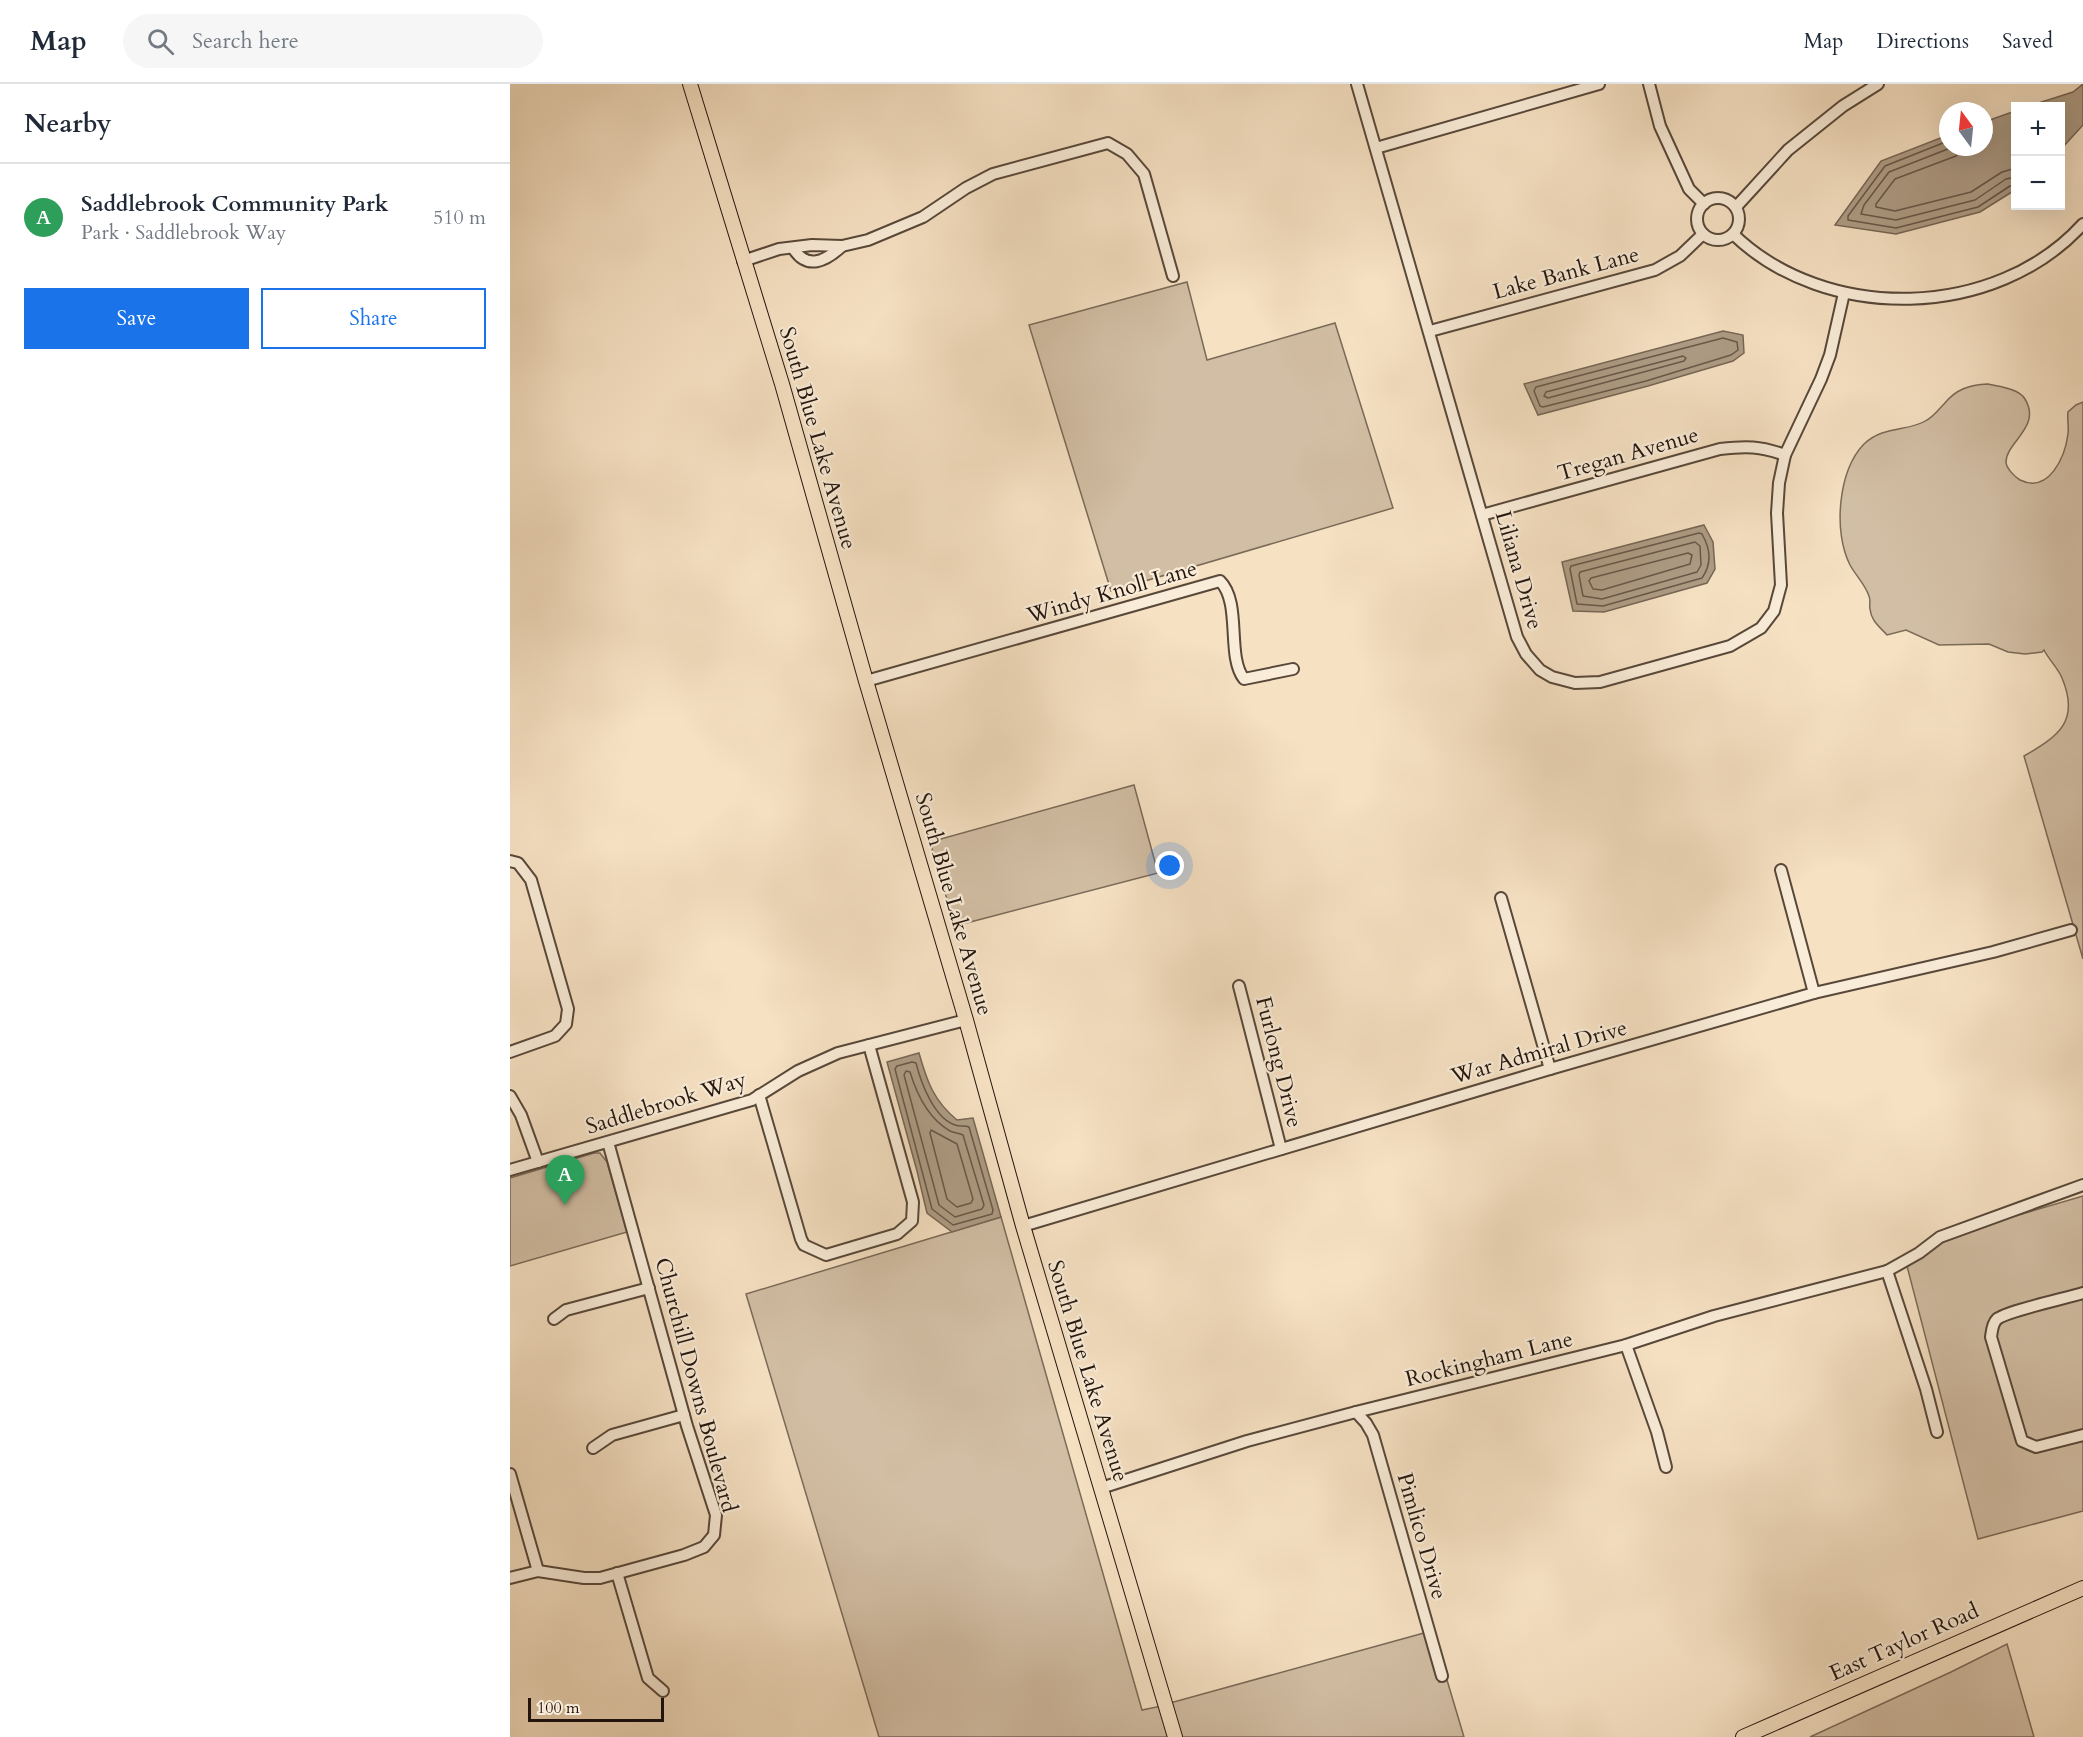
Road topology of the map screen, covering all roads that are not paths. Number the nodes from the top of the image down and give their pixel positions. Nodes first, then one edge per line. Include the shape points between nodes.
1 (690, 84) edge
2 (1358, 84) edge
3 (1599, 84) edge
4 (1649, 84) edge
5 (1878, 84) edge
6 (1376, 148) junction
7 (1704, 204) junction
8 (1736, 207) junction
9 (2082, 229) edge
10 (1703, 234) junction
11 (1733, 234) junction
12 (842, 246) junction
13 (793, 248) junction
14 (743, 261) junction
15 (1173, 276) dead end
16 (1844, 292) junction
17 (1430, 331) junction
18 (1785, 454) junction
19 (1482, 515) junction
20 (1293, 669) dead end
21 (866, 681) junction
22 (510, 861) edge
23 (1781, 870) dead end
24 (1501, 898) dead end
25 (2071, 930) dead end
26 (1239, 986) dead end
27 (1814, 993) junction
28 (966, 1020) junction
29 (868, 1045) junction
30 (510, 1052) edge
31 (1550, 1069) junction
32 (759, 1095) junction
33 (510, 1096) edge
34 (608, 1142) junction
35 (1281, 1149) junction
36 (538, 1162) junction
37 (510, 1170) edge
38 (2083, 1185) edge
39 (1023, 1226) junction
40 (1887, 1271) junction
41 (649, 1288) junction
42 (2083, 1293) edge
43 (554, 1319) dead end
44 (1626, 1345) junction
45 (1356, 1412) junction
46 (684, 1415) junction
47 (1937, 1432) dead end
48 (2083, 1435) edge
49 (593, 1448) dead end
50 (1666, 1467) dead end
51 (510, 1473) edge
52 (1101, 1488) junction
53 (538, 1571) junction
54 (617, 1573) junction
55 (510, 1578) edge
56 (2083, 1588) edge
57 (1442, 1676) dead end
58 (663, 1691) dead end
59 (1175, 1737) edge
60 (1743, 1737) edge

1 - 14 main road, South Blue Lake Avenue
2 - 6 street, Liliana Drive
3 - 6 street
4 - 7 street via 1660,126 1674,157 1689,189
5 - 8 street via 1788,150
6 - 17 street, Liliana Drive
7 - 8 street via 1717,198
7 - 10 street via 1697,216
8 - 11 street via 1739,221
9 - 16 street via 2011,276 1951,295 1913,299
10 - 11 street via 1715,240
10 - 17 street, Lake Bank Lane via 1680,256 1655,270
11 - 16 street via 1775,265 1813,284
12 - 13 street
12 - 13 street via 812,262 801,259
12 - 15 street via 868,240 923,217 993,174 1108,143 1127,154 1144,174
13 - 14 street
14 - 21 main road, South Blue Lake Avenue via 783,384
16 - 18 street, Liliana Drive via 1830,355
17 - 19 street, Liliana Drive
18 - 19 street, Tregan Avenue via 1748,446 1720,449
18 - 19 street, Liliana Drive via 1777,513 1781,585 1774,611 1761,628 1730,646 1600,682 1575,683 1552,677 1526,654 1516,637
20 - 21 street, Windy Knoll Lane via 1244,679 1239,673 1228,588 1220,581
21 - 28 main road, South Blue Lake Avenue
22 - 30 street via 518,863 531,880 568,1009 566,1024 555,1036
23 - 27 street
24 - 31 street
25 - 27 street, War Admiral Drive
26 - 35 street, Furlong Drive
27 - 31 street, War Admiral Drive
28 - 29 street, Saddlebrook Way
28 - 39 main road, South Blue Lake Avenue
29 - 32 street, Saddlebrook Way via 798,1071
29 - 32 street via 913,1202 912,1221 897,1234 826,1255 804,1245
31 - 35 street, War Admiral Drive
32 - 34 street, Saddlebrook Way
33 - 36 street
34 - 36 street, Saddlebrook Way
34 - 41 street, Churchill Downs Boulevard
35 - 39 street, War Admiral Drive
36 - 37 street, Saddlebrook Way
38 - 40 street, Rockingham Lane via 1940,1237
39 - 52 main road, South Blue Lake Avenue
40 - 44 street, Rockingham Lane via 1714,1316
40 - 47 street
41 - 43 street via 566,1310
41 - 46 street, Churchill Downs Boulevard
42 - 48 street via 1997,1319 1991,1337 2022,1441 2036,1447
44 - 45 street, Rockingham Lane
44 - 50 street
45 - 52 street, Rockingham Lane via 1224,1448
45 - 57 street, Pimlico Drive via 1373,1435
46 - 49 street via 612,1435
46 - 54 street, Churchill Downs Boulevard via 716,1515 714,1535 704,1547 684,1555
51 - 53 street
52 - 59 main road, South Blue Lake Avenue
53 - 54 street, Churchill Downs Boulevard via 584,1578
53 - 55 street, Churchill Downs Boulevard
54 - 58 street via 648,1678
56 - 60 main road, East Taylor Road

